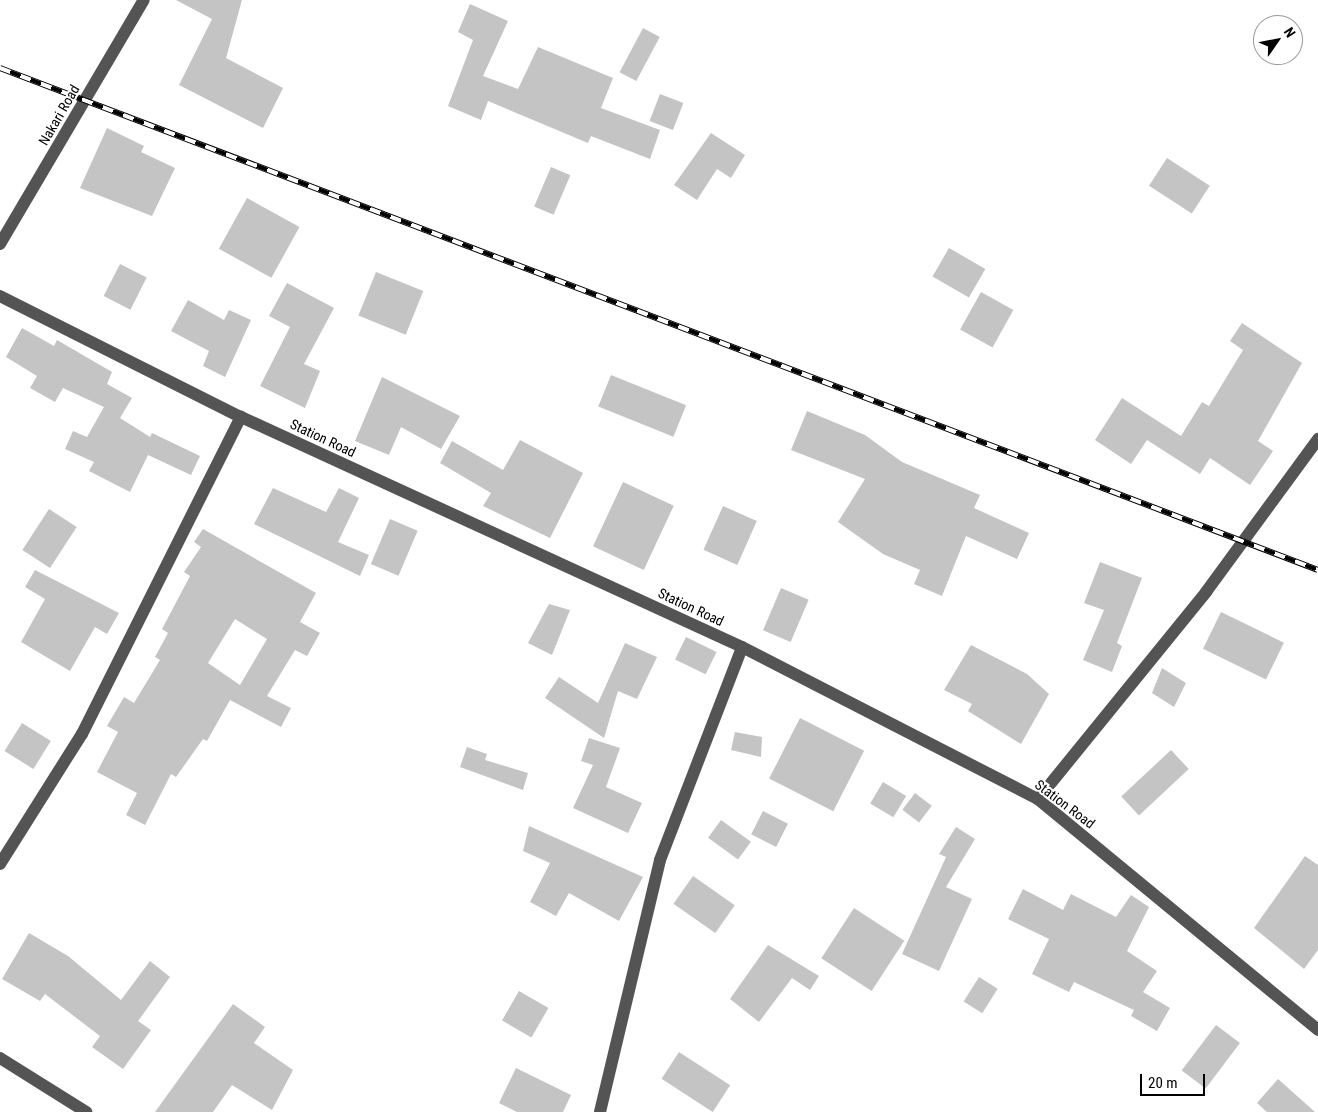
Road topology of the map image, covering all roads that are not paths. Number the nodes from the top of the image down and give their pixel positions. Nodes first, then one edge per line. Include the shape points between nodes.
1 (144, 0) edge
2 (0, 244) edge
3 (0, 296) edge
4 (241, 417) junction
5 (1318, 439) edge
6 (742, 647) junction
7 (1038, 799) junction
8 (0, 864) edge
9 (1318, 1030) edge
10 (0, 1058) edge
11 (86, 1112) edge
12 (600, 1112) edge

1 - 2 street, Nakari Road
3 - 4 street, Station Road
4 - 6 street, Station Road
4 - 8 street via 82,734
5 - 7 street via 1206,592
6 - 7 street, Station Road
6 - 12 street via 660,860
7 - 9 street, Station Road
10 - 11 street

